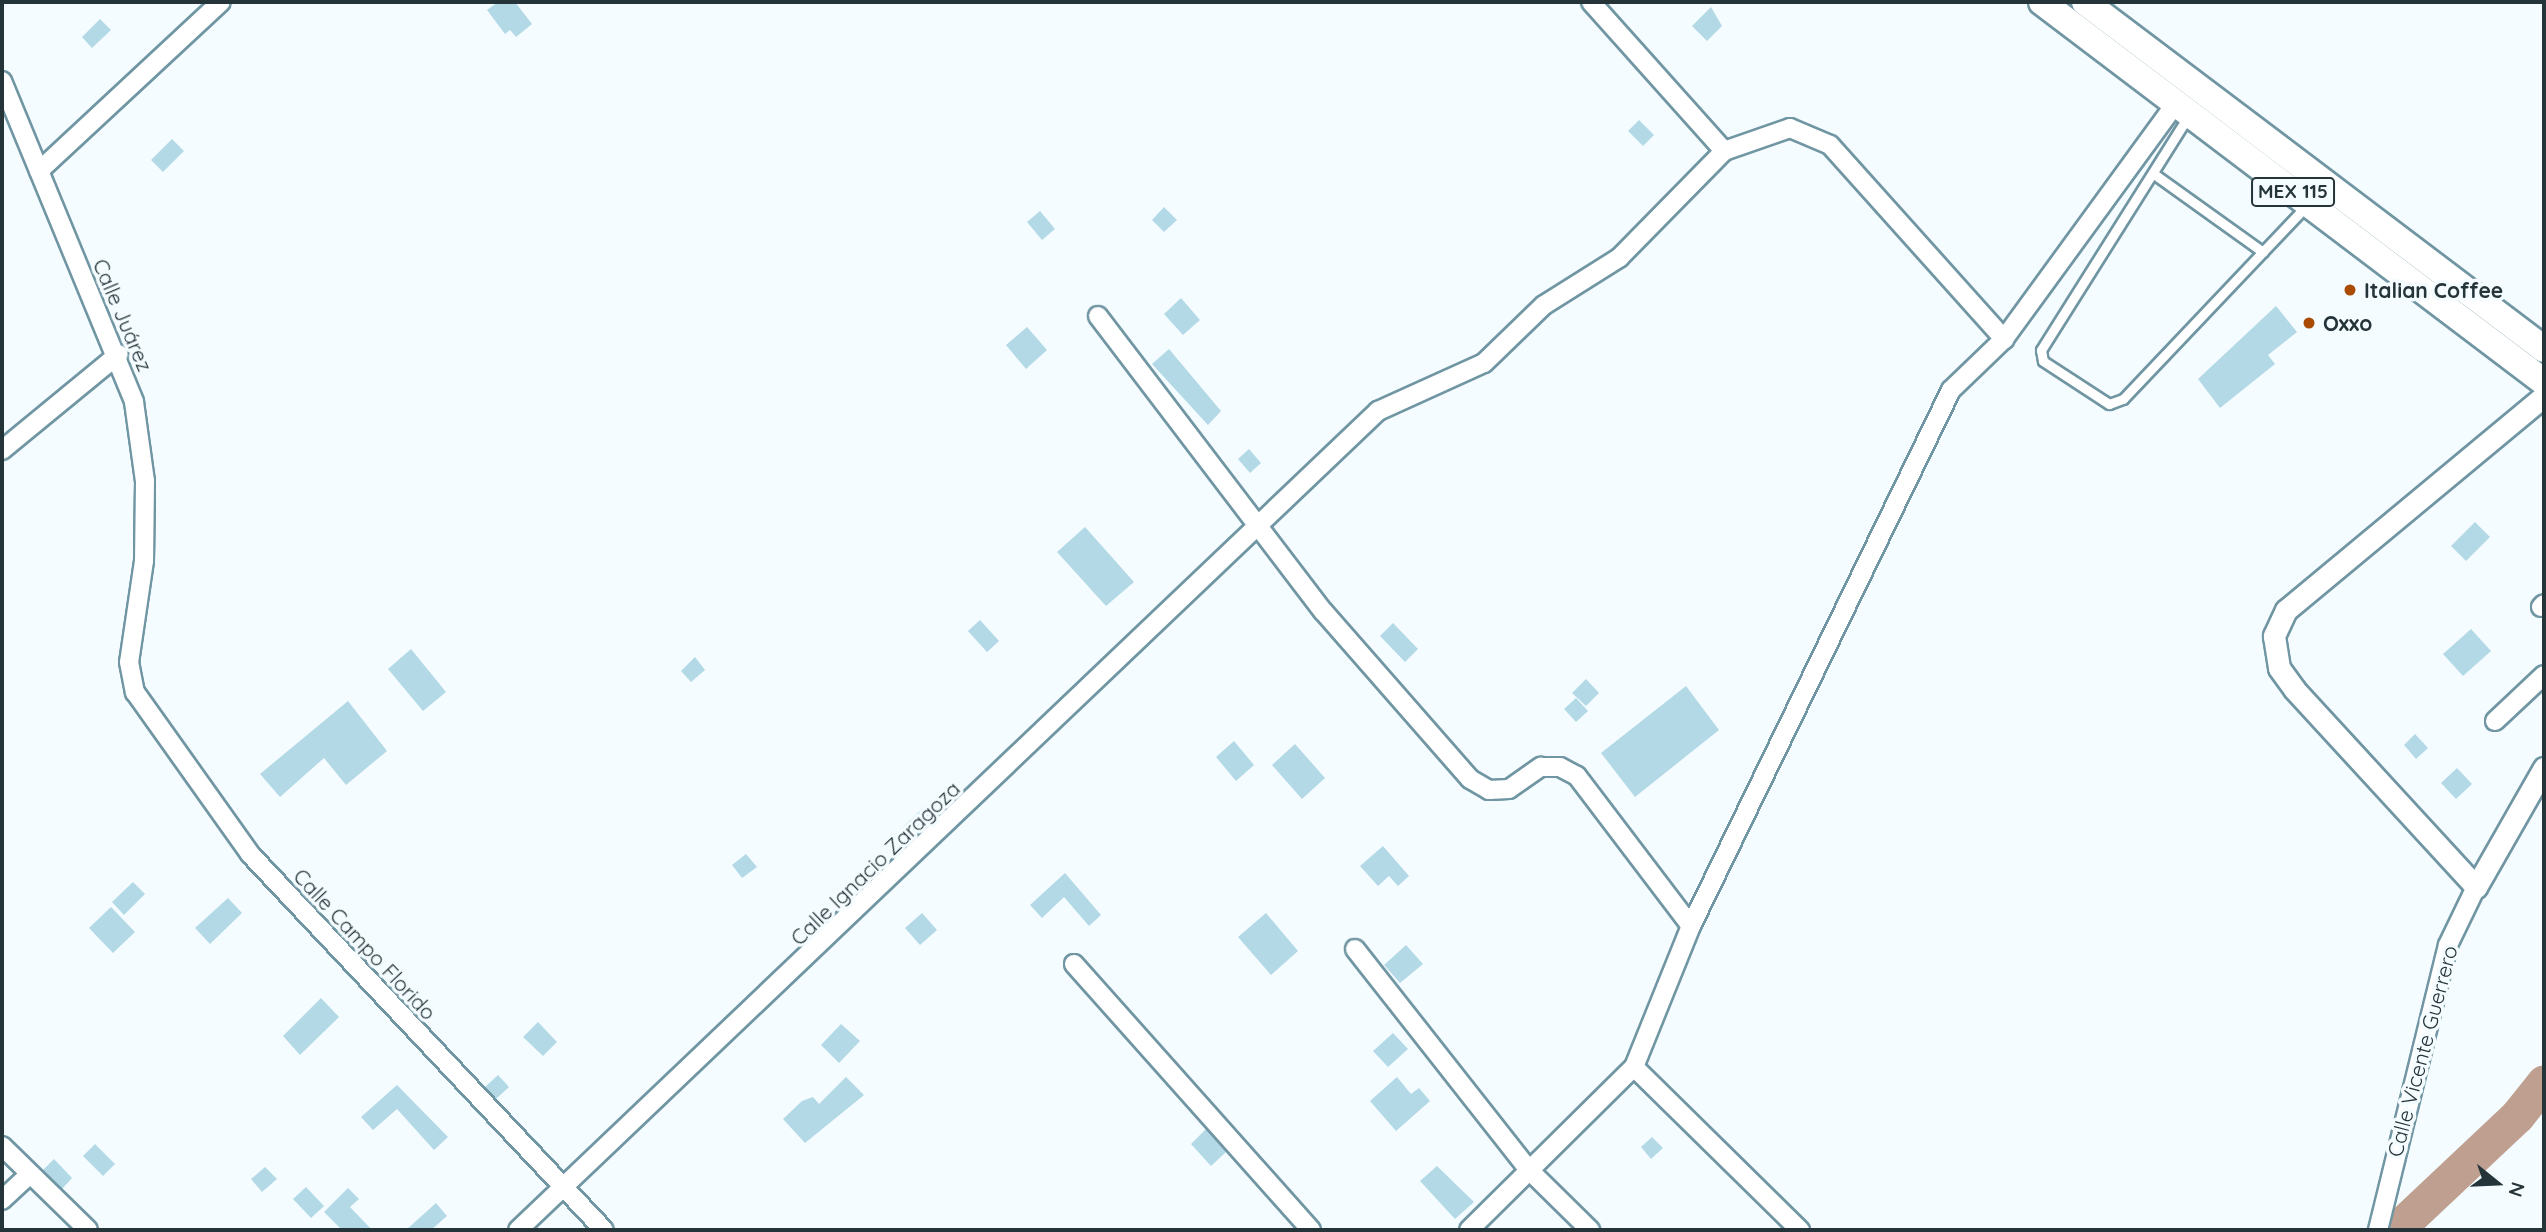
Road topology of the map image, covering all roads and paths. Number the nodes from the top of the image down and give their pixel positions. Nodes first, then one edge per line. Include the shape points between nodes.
1 (220, 2) edge
2 (1591, 2) edge
3 (2042, 2) edge
4 (2085, 2) edge
5 (2, 81) edge
6 (2183, 108) junction
7 (1724, 151) junction
8 (39, 171) junction
9 (2154, 174) junction
10 (2309, 204) junction
11 (2263, 252) junction
12 (1098, 316) dead end
13 (2004, 339) junction
14 (2544, 349) edge
15 (119, 354) junction
16 (2544, 382) edge
17 (2544, 396) edge
18 (2, 450) edge
19 (1261, 526) junction
20 (129, 662) joint
21 (2544, 675) edge
22 (2495, 721) dead end
23 (2544, 768) edge
24 (2476, 887) junction
25 (1691, 926) junction
26 (1355, 949) dead end
27 (1074, 964) dead end
28 (1634, 1067) junction
29 (2, 1146) edge
30 (1529, 1170) junction
31 (30, 1174) junction
32 (564, 1191) junction
33 (2, 1200) edge
34 (88, 1230) edge
35 (518, 1230) edge
36 (604, 1230) edge
37 (1311, 1230) edge
38 (1469, 1230) edge
39 (1590, 1230) edge
40 (1800, 1230) edge
41 (2378, 1230) edge

1 - 8 street
2 - 7 street
3 - 6 main road, MEX 115
4 - 14 main road, MEX 115
5 - 8 street, Calle Juárez
6 - 9 lane
6 - 10 main road, MEX 115
6 - 13 street
7 - 13 street via 1790,128 1830,145
7 - 19 street, Calle Ignacio Zaragoza via 1619,258 1544,305 1484,363 1378,411
8 - 15 street, Calle Juárez
9 - 11 lane
9 - 11 lane via 2041,350 2043,361 2109,404 2123,399
10 - 11 lane
10 - 16 main road, MEX 115
12 - 19 street
13 - 25 street via 1951,390
15 - 18 street
15 - 20 street, Calle Juárez via 134,402 145,481 144,561
17 - 24 street via 2286,610 2274,636 2280,668 2294,689
19 - 25 street via 1322,611 1470,779 1489,790 1509,789 1541,767 1560,767 1577,776
19 - 32 street, Calle Ignacio Zaragoza
20 - 32 street, Calle Campo Florido via 135,692 250,854
21 - 22 street
23 - 24 street, Calle Vicente Guerrero
24 - 41 street, Calle Vicente Guerrero via 2448,945
25 - 28 street
26 - 30 street
27 - 37 street
28 - 30 street
28 - 40 street
29 - 31 street
30 - 38 street
30 - 39 street
31 - 33 street
31 - 34 street
32 - 35 street, Calle Ignacio Zaragoza
32 - 36 street, Calle Campo Florido

